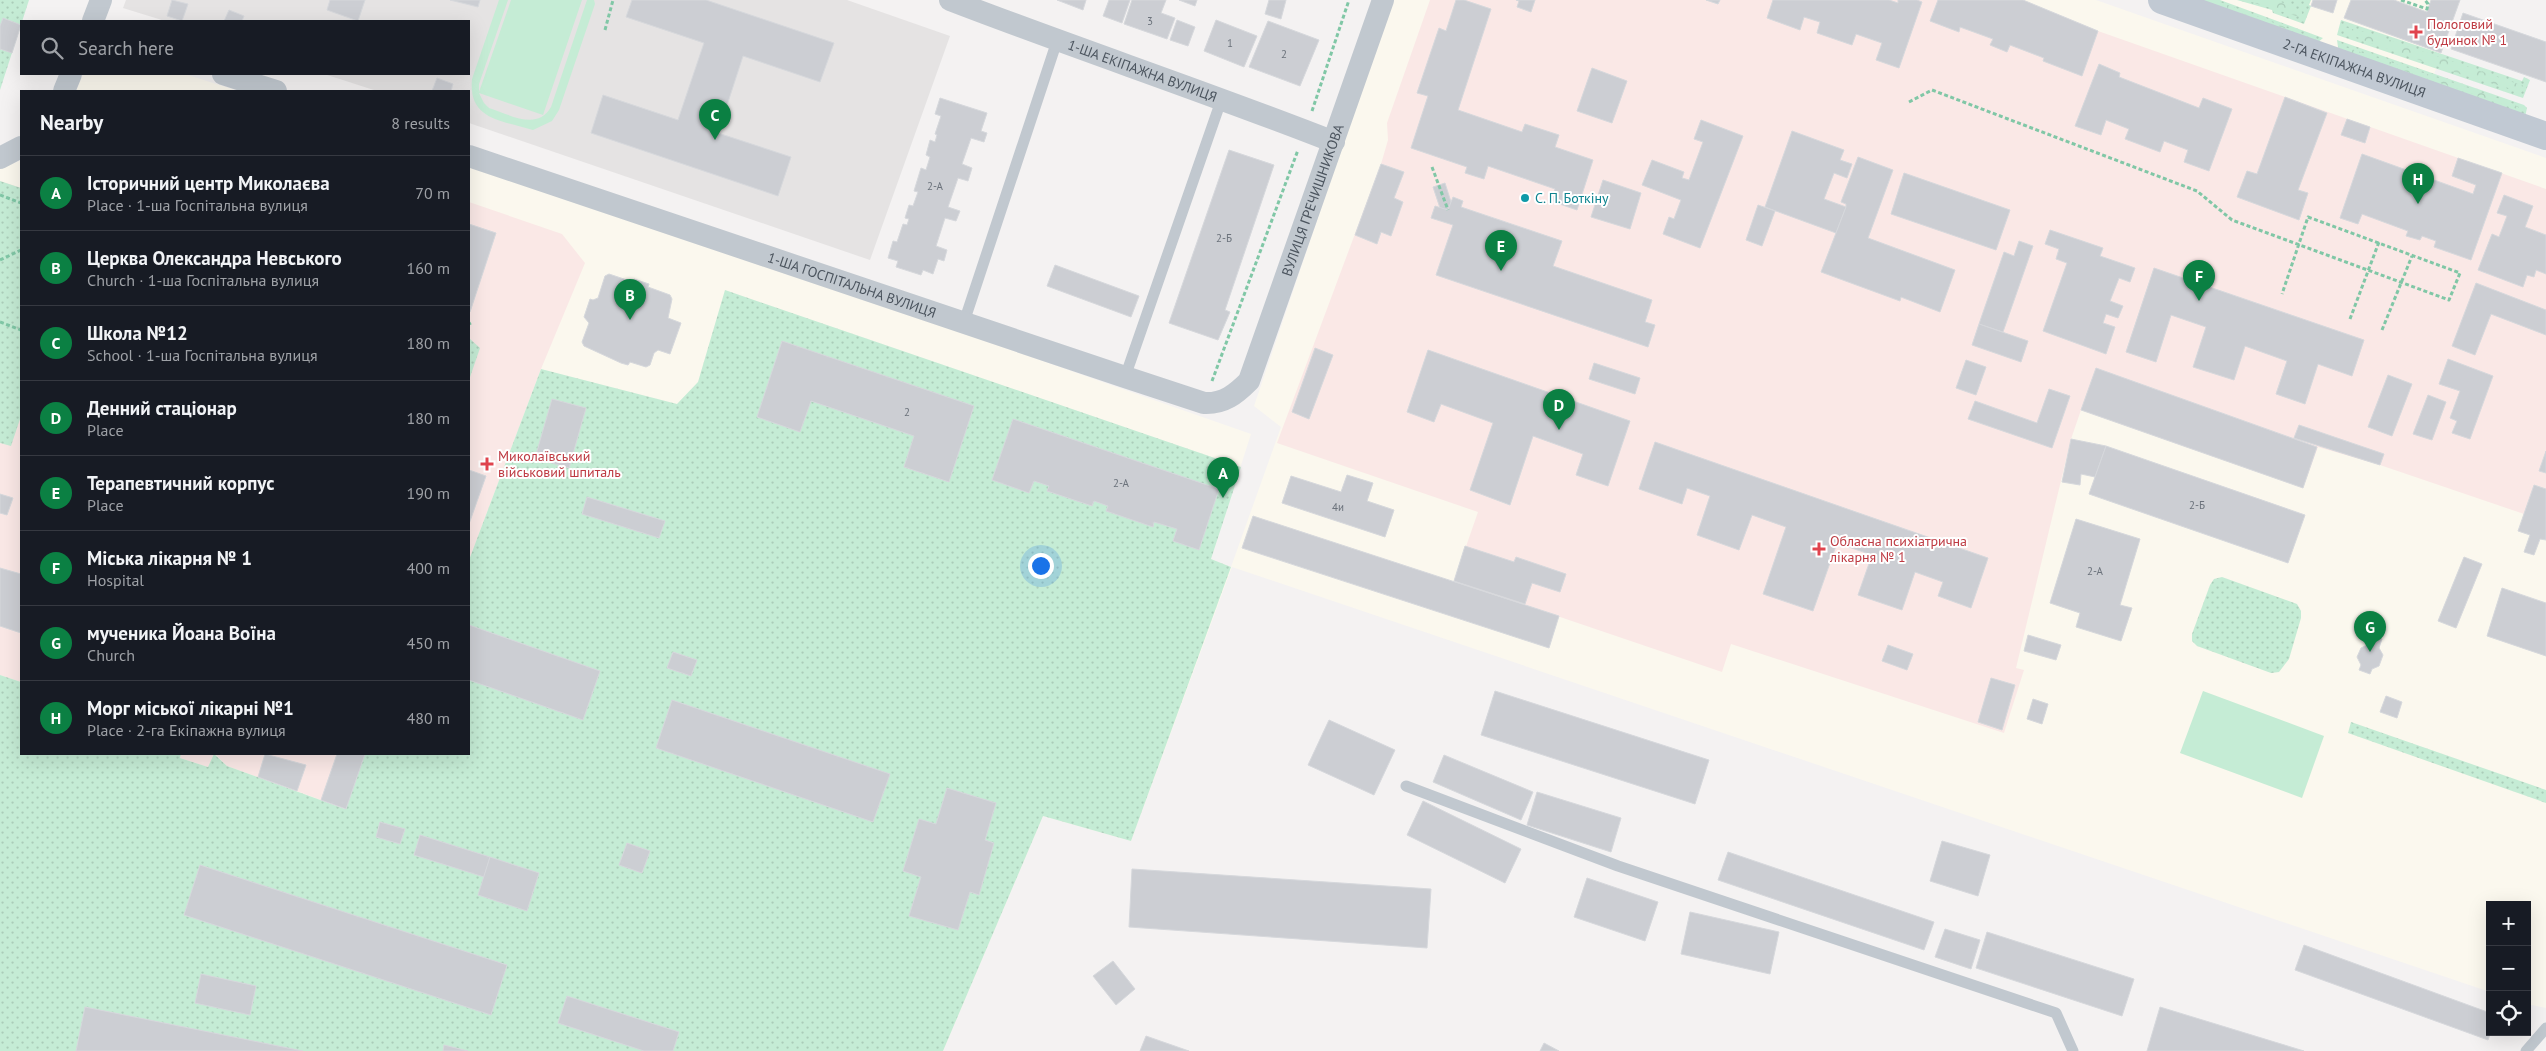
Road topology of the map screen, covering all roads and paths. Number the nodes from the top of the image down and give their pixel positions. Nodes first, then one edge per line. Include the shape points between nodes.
1 (101, 0) edge
2 (614, 0) edge
3 (950, 0) edge
4 (1350, 0) edge
5 (1383, 0) edge
6 (2162, 0) edge
7 (2401, 0) edge
8 (2425, 0) edge
9 (93, 20) edge
10 (605, 30) dead end
11 (1057, 41) junction
12 (71, 75) edge
13 (226, 75) edge
14 (64, 90) edge
15 (273, 90) edge
16 (1222, 98) junction
17 (1909, 102) dead end
18 (1305, 131) junction
19 (2546, 136) edge
20 (1334, 142) junction
21 (20, 148) edge
22 (470, 156) edge
23 (0, 158) edge
24 (1432, 167) dead end
25 (0, 196) edge
26 (20, 203) edge
27 (1448, 210) dead end
28 (2379, 242) junction
29 (2299, 244) junction
30 (20, 250) edge
31 (2412, 256) junction
32 (0, 260) edge
33 (2369, 270) junction
34 (2402, 283) junction
35 (2282, 294) dead end
36 (2350, 319) dead end
37 (0, 322) edge
38 (964, 322) junction
39 (20, 330) edge
40 (2382, 330) dead end
41 (1125, 377) junction
42 (1234, 396) joint
43 (1204, 403) junction
44 (1406, 786) dead end
45 (2546, 1028) edge
46 (2073, 1051) edge
47 (2526, 1051) edge

1 - 9 street
2 - 10 path
3 - 11 street, 1-ША ЕКІПАЖНА ВУЛИЦЯ
4 - 18 path
5 - 20 street, ВУЛИЦЯ ГРЕЧИШНИКОВА
6 - 19 main road, 2-ГА ЕКІПАЖНА ВУЛИЦЯ
7 - 8 path via 2427,9
11 - 16 street, 1-ША ЕКІПАЖНА ВУЛИЦЯ
11 - 38 lane
12 - 14 street
13 - 15 street
16 - 18 street, 1-ША ЕКІПАЖНА ВУЛИЦЯ
16 - 41 lane
17 - 29 path via 1932,90 2197,191 2232,220
18 - 20 street, 1-ША ЕКІПАЖНА ВУЛИЦЯ
18 - 43 path
20 - 42 street, ВУЛИЦЯ ГРЕЧИШНИКОВА via 1249,381
21 - 23 street
22 - 38 street, 1-ША ГОСПІТАЛЬНА ВУЛИЦЯ
24 - 27 path
25 - 26 path
28 - 29 path via 2308,217
28 - 31 path
28 - 33 path
29 - 33 path
29 - 35 path
30 - 32 path
31 - 34 path
31 - 34 path via 2460,273 2449,300
33 - 34 path
33 - 36 path
34 - 40 path
37 - 39 path
38 - 41 street, 1-ША ГОСПІТАЛЬНА ВУЛИЦЯ
41 - 43 street, 1-ША ГОСПІТАЛЬНА ВУЛИЦЯ
42 - 43 street, 1-ША ГОСПІТАЛЬНА ВУЛИЦЯ via 1215,404
44 - 46 lane via 1618,866 2056,1013
45 - 47 lane

